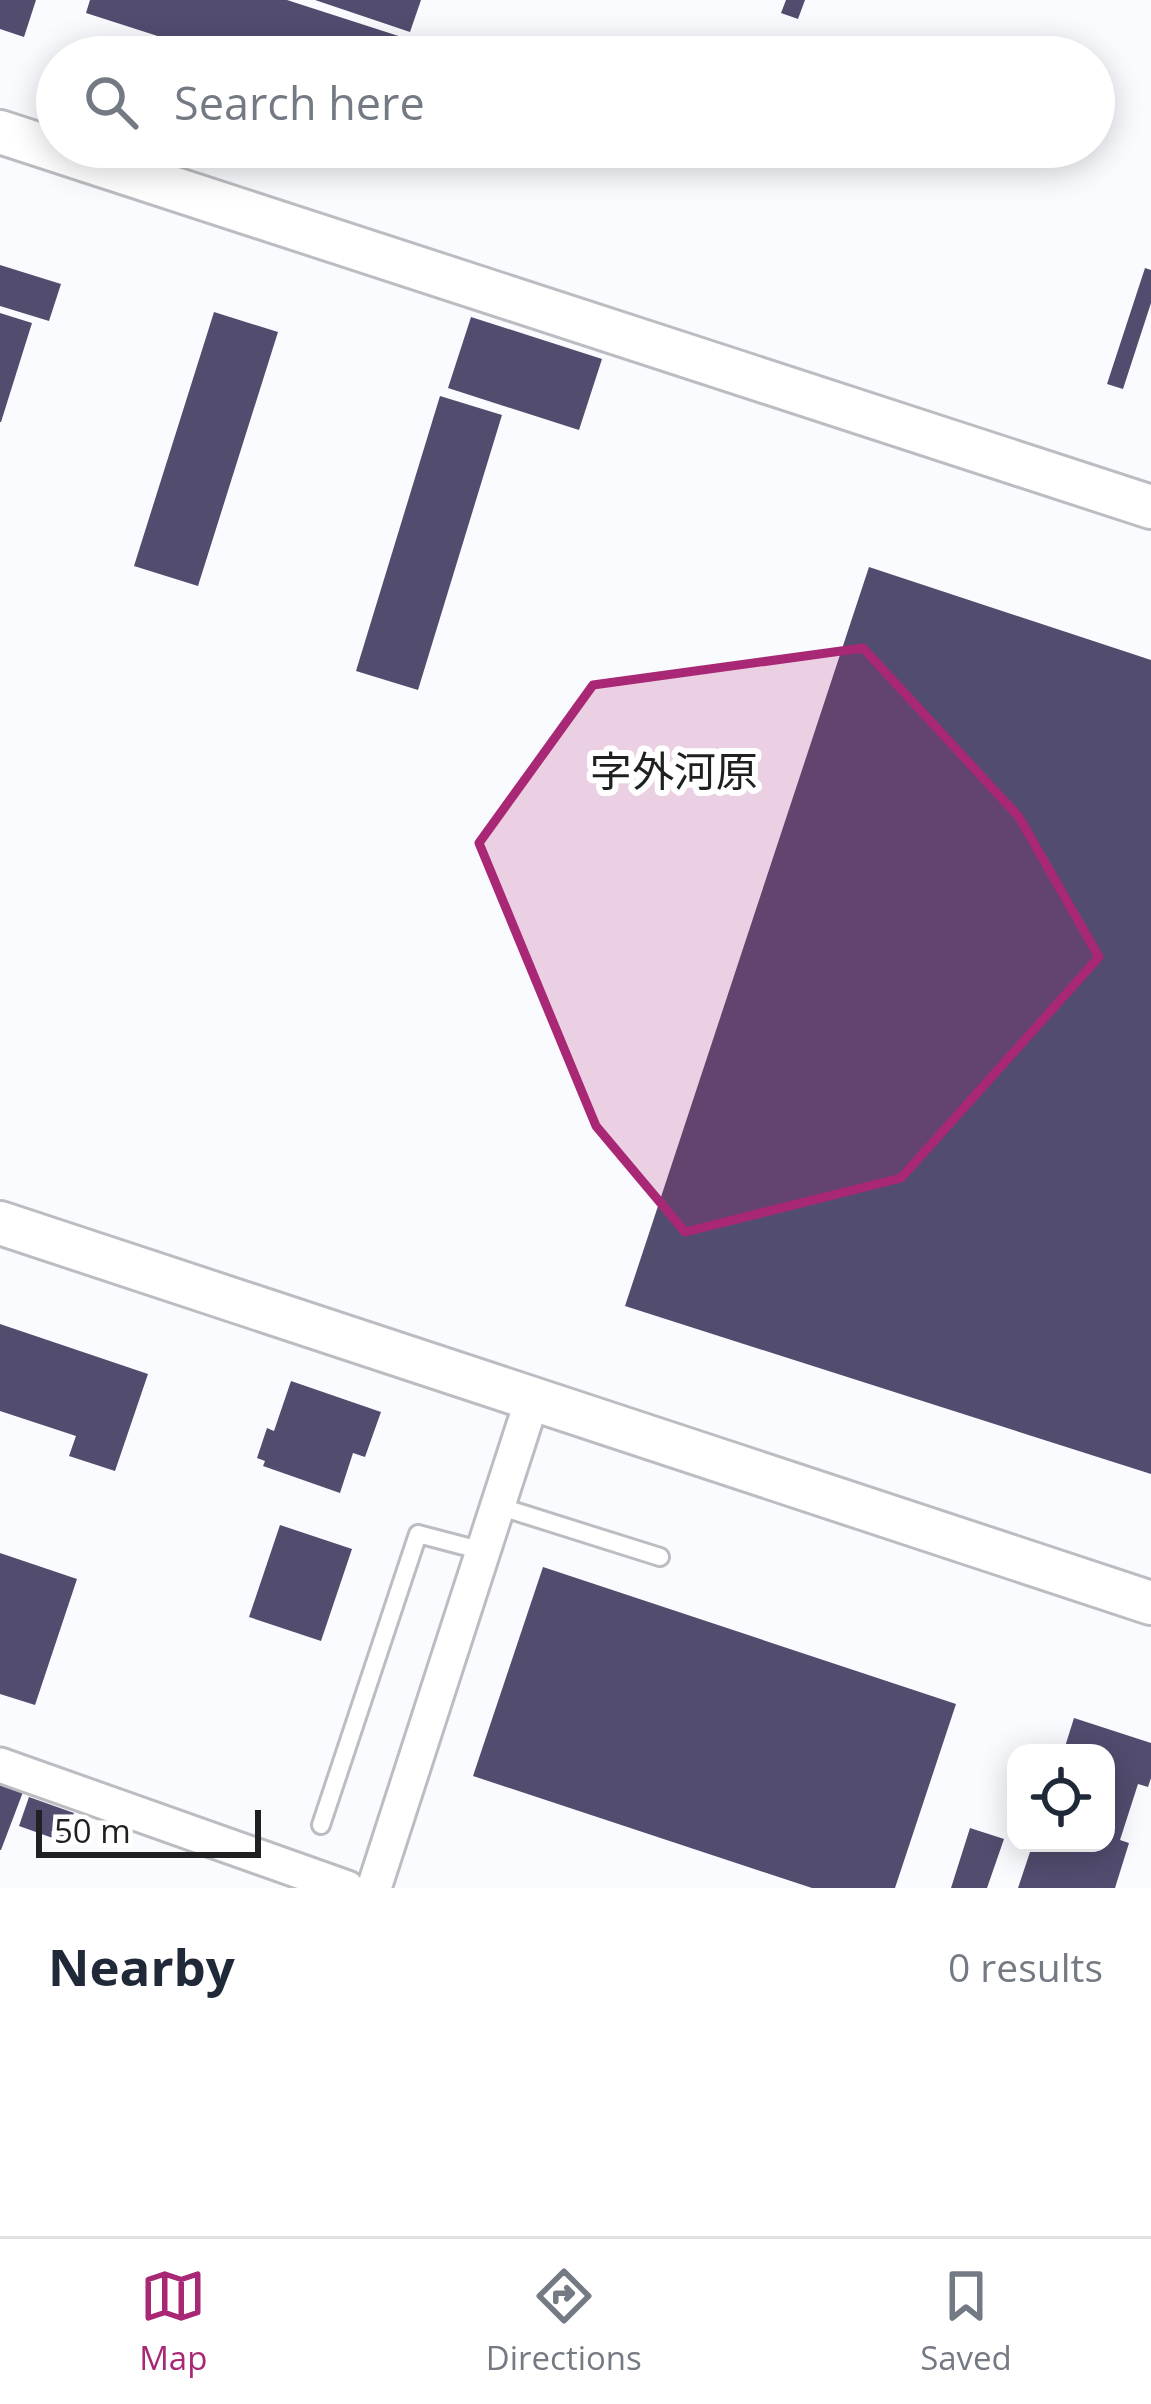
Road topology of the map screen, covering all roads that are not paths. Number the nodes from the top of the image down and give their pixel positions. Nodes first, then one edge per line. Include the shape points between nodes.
1 (0, 132) edge
2 (36, 144) edge
3 (110, 168) edge
4 (1151, 507) edge
5 (0, 1223) edge
6 (533, 1397) junction
7 (498, 1506) junction
8 (484, 1551) junction
9 (660, 1557) dead end
10 (1151, 1603) edge
11 (0, 1765) edge
12 (322, 1825) dead end
13 (347, 1888) edge
14 (374, 1888) edge

1 - 2 street
3 - 4 street
5 - 6 street
6 - 7 street
6 - 10 street
7 - 8 street
7 - 9 lane
8 - 12 lane via 418,1534
8 - 14 street
11 - 13 street

